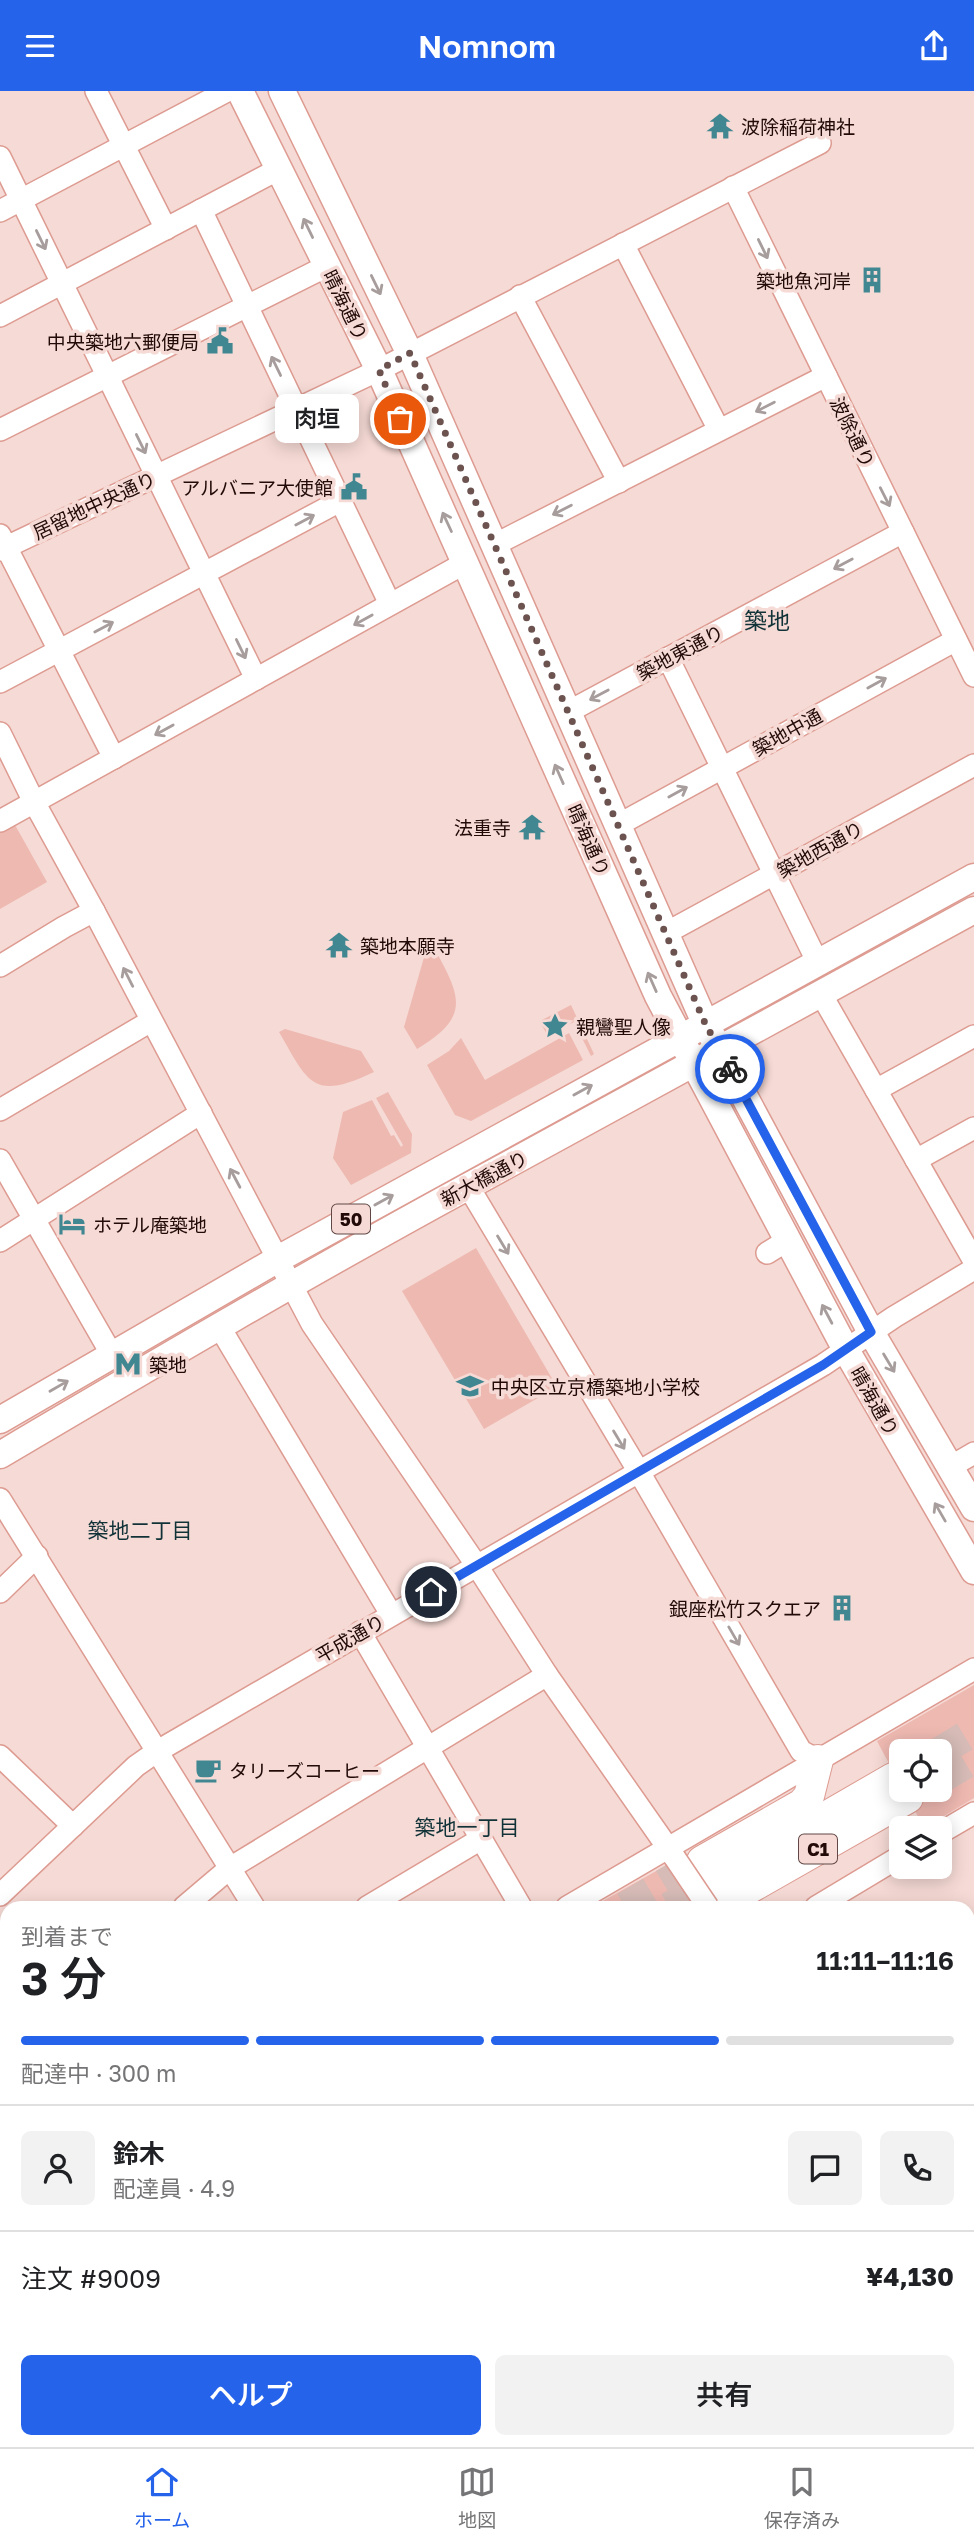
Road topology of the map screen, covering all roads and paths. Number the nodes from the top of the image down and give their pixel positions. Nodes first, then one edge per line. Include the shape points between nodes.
1 (96, 91) edge
2 (227, 91) edge
3 (240, 91) edge
4 (282, 91) edge
5 (820, 143) dead end
6 (124, 145) junction
7 (0, 157) edge
8 (279, 169) junction
9 (733, 187) junction
10 (21, 199) junction
11 (201, 210) junction
12 (0, 211) edge
13 (166, 229) junction
14 (623, 244) junction
15 (327, 266) junction
16 (62, 283) junction
17 (520, 296) junction
18 (247, 306) junction
19 (0, 316) edge
20 (410, 353) junction
21 (379, 370) junction
22 (107, 376) junction
23 (826, 376) junction
24 (296, 409) junction
25 (0, 430) edge
26 (719, 430) junction
27 (156, 476) junction
28 (619, 482) junction
29 (340, 501) junction
30 (903, 532) junction
31 (2, 544) edge
32 (494, 545) junction
33 (465, 563) junction
34 (204, 574) junction
35 (390, 604) junction
36 (956, 640) junction
37 (59, 651) junction
38 (668, 659) junction
39 (974, 677) edge
40 (256, 679) junction
41 (0, 682) edge
42 (568, 712) junction
43 (0, 733) edge
44 (114, 758) junction
45 (974, 765) edge
46 (723, 768) junction
47 (34, 802) junction
48 (0, 821) edge
49 (618, 825) junction
50 (775, 874) junction
51 (974, 877) edge
52 (94, 911) junction
53 (974, 911) edge
54 (666, 933) junction
55 (817, 961) junction
56 (0, 966) edge
57 (821, 994) junction
58 (151, 1021) junction
59 (705, 1023) junction
60 (974, 1036) edge
61 (679, 1037) junction
62 (720, 1051) junction
63 (694, 1065) junction
64 (876, 1090) junction
65 (0, 1109) edge
66 (201, 1113) junction
67 (974, 1128) edge
68 (0, 1160) edge
69 (916, 1160) junction
70 (468, 1186) junction
71 (34, 1219) junction
72 (0, 1241) edge
73 (278, 1259) junction
74 (974, 1261) edge
75 (974, 1269) edge
76 (292, 1284) junction
77 (219, 1327) junction
78 (871, 1332) junction
79 (846, 1350) junction
80 (112, 1355) junction
81 (0, 1420) edge
82 (974, 1453) edge
83 (0, 1455) edge
84 (950, 1467) junction
85 (639, 1472) junction
86 (0, 1499) edge
87 (974, 1508) edge
88 (37, 1556) junction
89 (477, 1566) junction
90 (974, 1571) edge
91 (0, 1592) edge
92 (391, 1614) junction
93 (360, 1632) junction
94 (974, 1669) edge
95 (547, 1675) junction
96 (427, 1748) junction
97 (156, 1752) junction
98 (0, 1756) edge
99 (818, 1760) junction
100 (889, 1793) edge
101 (974, 1812) edge
102 (73, 1826) junction
103 (952, 1826) edge
104 (481, 1839) junction
105 (889, 1863) edge
106 (230, 1868) junction
107 (700, 1876) edge
108 (0, 1895) edge
109 (191, 1901) edge
110 (250, 1901) edge
111 (377, 1901) edge
112 (517, 1901) edge
113 (593, 1901) edge
114 (826, 1901) edge

1 - 6 street
2 - 6 street
3 - 8 main road, 晴海通り
4 -> 20 main road, 晴海通り
5 - 9 street
6 - 10 street
6 - 13 street
7 - 10 street
8 - 11 street
15 -> 8 main road, 晴海通り
9 - 14 street
9 -> 23 street, 波除通り
10 - 12 street
10 -> 16 street
11 - 13 street
11 - 18 street
13 - 16 street
14 - 17 street
14 - 26 street
15 - 18 street
15 - 21 main road, 晴海通り
16 - 19 street
16 - 22 street
17 - 20 street
17 - 28 street
18 - 22 street
24 -> 18 street
20 - 21 street, 居留地中央通り
20 - 32 main road, 晴海通り
21 - 24 street, 居留地中央通り
33 -> 21 main road, 晴海通り
22 - 25 street
22 -> 27 street
23 -> 26 street
23 -> 30 street, 波除通り
24 - 27 street, 居留地中央通り
24 - 29 street
26 - 28 street
27 - 31 street, 居留地中央通り
27 - 34 street
28 -> 32 street
34 -> 29 street
29 - 35 street
30 - 36 street, 波除通り
30 -> 38 street, 築地東通り
31 - 37 street
32 - 42 main road, 晴海通り
33 - 35 street
61 -> 33 main road, 晴海通り
37 -> 34 street
34 -> 40 street
35 -> 40 street
36 - 39 street, 波除通り
46 -> 36 street, 築地中通
37 - 41 street
37 - 44 street
38 -> 42 street, 築地東通り
38 - 46 street
40 -> 44 street
42 - 49 main road, 晴海通り
43 - 47 street
44 - 47 street
45 - 50 street, 築地西通り
49 -> 46 street, 築地中通
46 - 50 street
47 - 48 street
47 - 52 street
49 - 54 main road, 晴海通り
50 - 54 street, 築地西通り
50 - 55 street
51 - 55 main road, 新大橋通り / 50
52 - 56 street
58 -> 52 street
53 - 57 main road, 新大橋通り / 50
54 - 59 main road, 晴海通り
55 - 59 main road, 新大橋通り / 50
57 - 62 main road, 新大橋通り / 50
57 - 64 street
58 - 65 street
58 - 66 street
59 - 61 main road, 新大橋通り / 50
59 - 62 main road, 晴海通り
60 - 64 street
61 - 63 main road, 晴海通り
73 -> 61 main road, 新大橋通り / 50
62 - 63 main road, 新大橋通り / 50
62 - 78 main road, 晴海通り
63 - 70 main road, 新大橋通り / 50
79 -> 63 main road, 晴海通り via 778,1247
64 - 69 street
66 - 71 street
73 -> 66 street
67 - 69 street
68 - 71 street
69 - 74 street
70 - 76 main road, 新大橋通り / 50
70 -> 85 street
71 - 72 street
71 - 80 street
73 - 76 street
73 - 80 main road, 新大橋通り / 50
75 - 78 street, 平成通り
76 - 77 main road, 新大橋通り / 50
76 - 89 street via 312,1324
77 - 83 main road, 新大橋通り / 50
77 - 92 street
78 - 79 street, 平成通り
78 -> 84 main road, 晴海通り
79 - 85 street, 平成通り
90 -> 79 main road, 晴海通り
81 -> 80 main road, 新大橋通り / 50
82 - 84 street
84 - 87 main road, 晴海通り
85 - 89 street, 平成通り
85 -> 99 street via 801,1751
86 - 88 street
88 - 91 street
88 - 97 street
89 - 92 street, 平成通り
89 - 95 street
92 - 93 street, 平成通り
93 - 96 street
93 - 97 street, 平成通り
94 - 99 street
95 - 96 street
95 - 107 street
96 - 104 street
96 - 106 street
97 - 102 street, 平成通り
97 - 106 street
98 - 102 street
99 - 107 highway via 809,1796 802,1804
100 - 107 highway, C1
101 - 103 street
102 - 108 street, 平成通り
104 - 111 street
104 - 112 street
105 - 114 street
106 - 109 street
106 - 110 street
107 - 113 street

